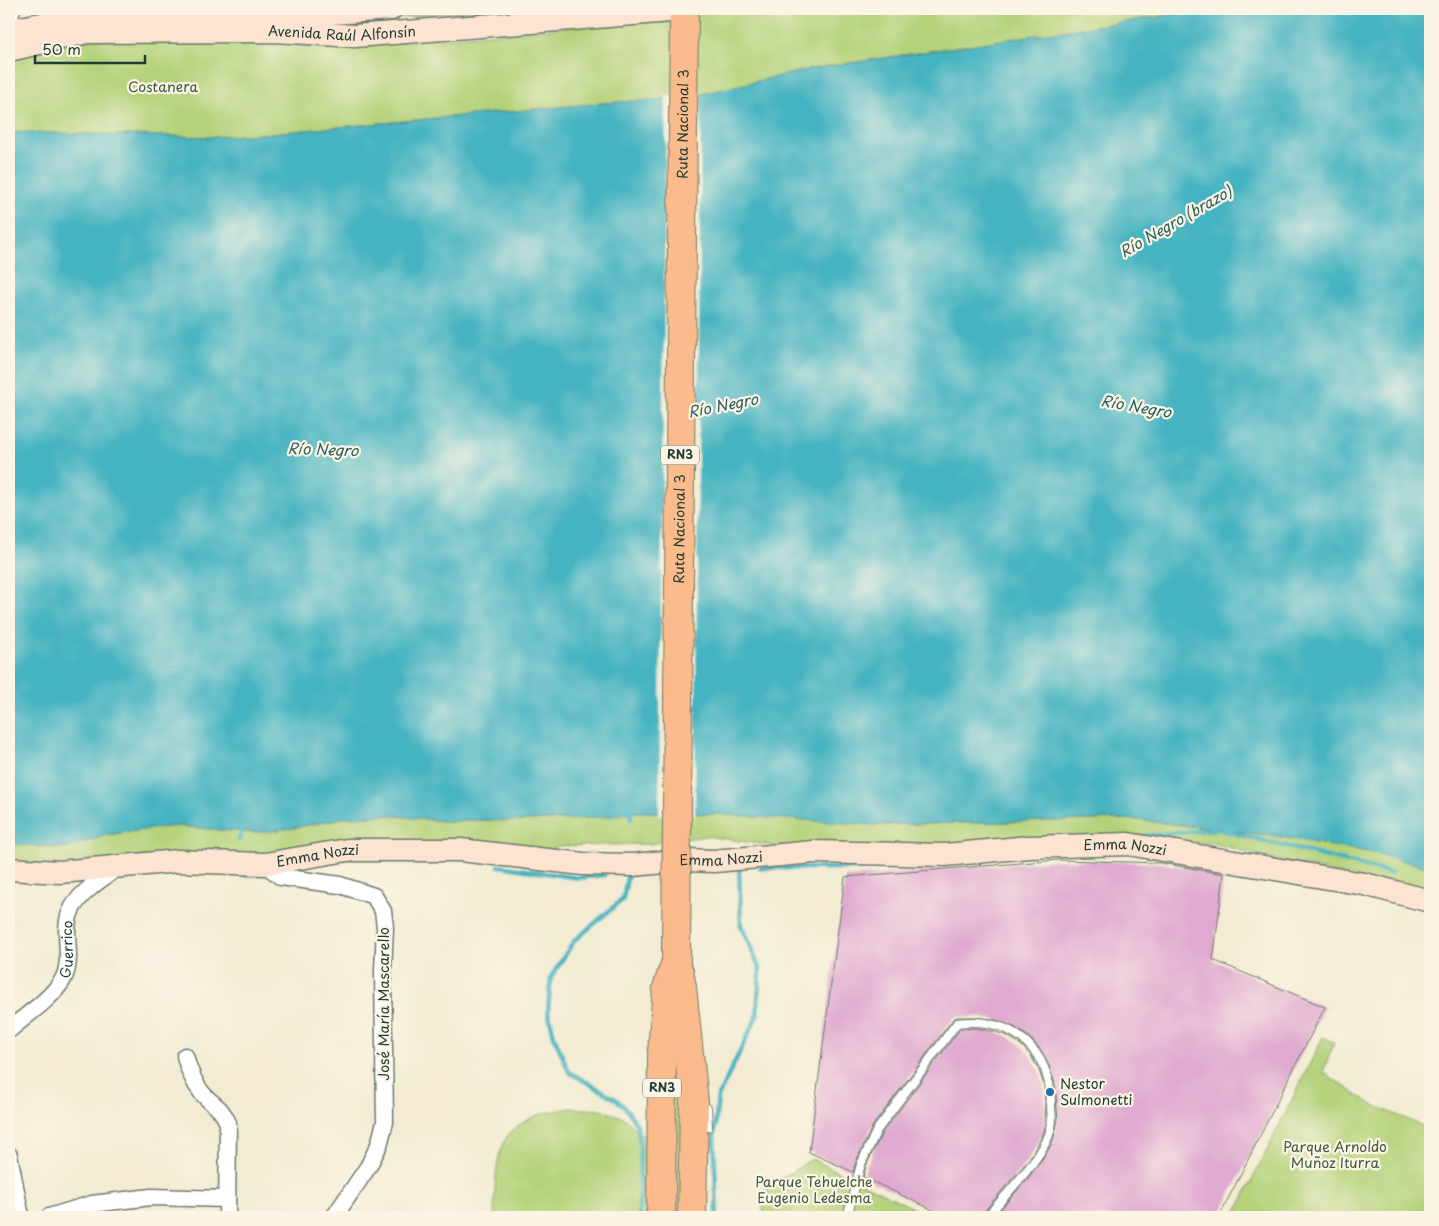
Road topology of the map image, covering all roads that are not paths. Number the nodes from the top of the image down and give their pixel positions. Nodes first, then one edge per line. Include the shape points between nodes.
1 (12, 9) edge
2 (391, 9) edge
3 (676, 9) edge
4 (684, 9) edge
5 (161, 18) edge
6 (324, 19) edge
7 (9, 21) edge
8 (10, 42) edge
9 (265, 864) junction
10 (119, 866) junction
11 (9, 868) edge
12 (1430, 902) edge
13 (676, 961) junction
14 (9, 1030) edge
15 (186, 1056) dead end
16 (9, 1155) edge
17 (228, 1199) junction
18 (21, 1217) edge
19 (49, 1217) edge
20 (227, 1217) edge
21 (334, 1217) edge
22 (661, 1217) edge
23 (692, 1217) edge
24 (847, 1217) edge
25 (987, 1217) edge

1 - 7 street
2 - 6 street, Avenida Raúl Alfonsín
3 - 6 street, Avenida Raúl Alfonsín via 355,36
4 - 13 highway, Ruta Nacional 3 / RN3, bridge
5 - 6 street, Avenida Raúl Alfonsín via 275,31
5 - 8 street, Avenida Raúl Alfonsín
9 - 10 street, Emma Nozzi via 178,861
9 - 12 street, Emma Nozzi via 347,850 460,850 583,864 633,865 813,852 945,855 1128,844 1364,884
9 - 21 street, José María Mascarello via 281,877 340,885 374,896 383,910 385,1122 379,1145 368,1167
10 - 11 street, Emma Nozzi via 60,872
10 - 14 street, Guerrico via 82,895 72,908 67,925 68,963 63,980
13 - 22 highway, RN3 via 667,988 662,1044
13 - 23 highway, RN3 via 682,987 694,1102 700,1116
15 - 17 street via 196,1086 222,1110 228,1123
16 - 18 street
17 - 19 street via 152,1197 92,1204
17 - 20 street
24 - 25 lane via 861,1164 877,1130 957,1023 974,1021 998,1025 1028,1043 1040,1060 1051,1090 1051,1128 1039,1155

